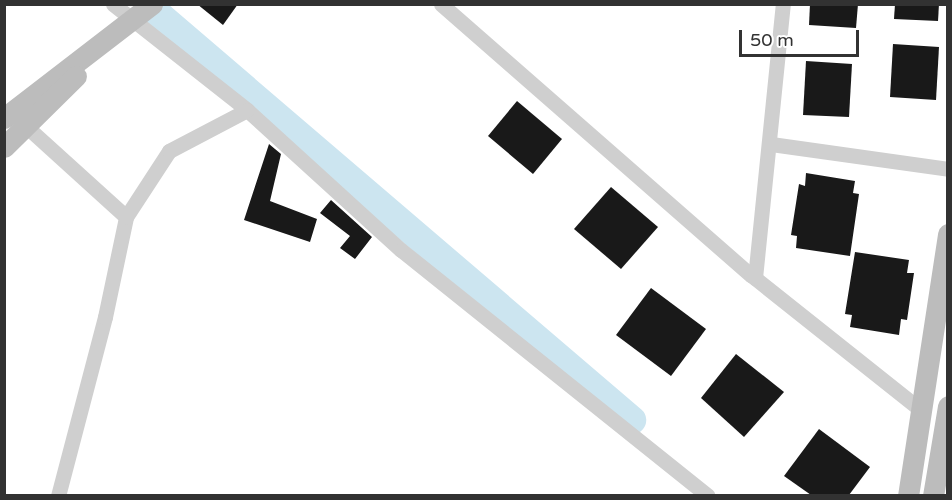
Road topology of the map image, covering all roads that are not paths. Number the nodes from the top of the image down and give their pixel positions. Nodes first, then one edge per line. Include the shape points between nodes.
1 (113, 4) edge
2 (152, 4) edge
3 (441, 4) edge
4 (783, 4) edge
5 (133, 21) junction
6 (103, 46) junction
7 (247, 110) junction
8 (4, 118) edge
9 (28, 128) junction
10 (771, 144) junction
11 (4, 147) edge
12 (948, 169) edge
13 (126, 217) junction
14 (948, 234) edge
15 (755, 278) junction
16 (948, 405) edge
17 (922, 411) junction
18 (58, 495) edge
19 (708, 495) edge
20 (908, 495) edge
21 (933, 495) edge

1 - 5 street
2 - 5 main road
3 - 15 street
4 - 10 street
5 - 6 main road
5 - 7 street
6 - 8 main road
6 - 9 main road
7 - 13 street via 170,151
7 - 19 street via 401,250
9 - 11 main road
9 - 13 street
10 - 12 street
10 - 15 street
13 - 18 street via 105,317
14 - 17 main road
15 - 17 street
16 - 21 main road
17 - 20 main road

